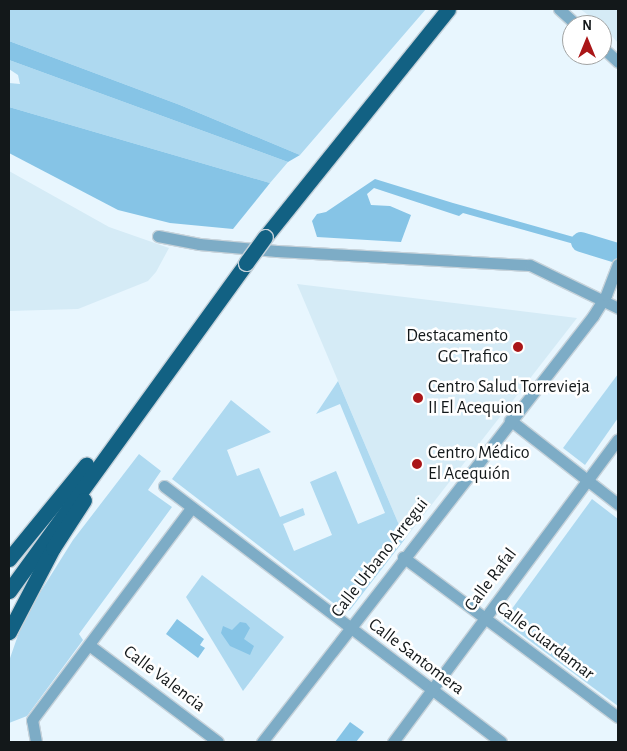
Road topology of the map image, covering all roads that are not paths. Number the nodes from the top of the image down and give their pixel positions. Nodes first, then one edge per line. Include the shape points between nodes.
1 (448, 9) edge
2 (158, 236) dead end
3 (616, 269) edge
4 (602, 302) junction
5 (618, 308) edge
6 (165, 373) junction
7 (510, 420) junction
8 (618, 439) edge
9 (587, 480) junction
10 (164, 486) dead end
11 (618, 504) edge
12 (191, 508) junction
13 (403, 557) junction
14 (9, 559) edge
15 (9, 591) edge
16 (485, 618) junction
17 (348, 628) junction
18 (9, 632) edge
19 (88, 644) junction
20 (431, 690) junction
21 (618, 717) edge
22 (36, 742) edge
23 (218, 742) edge
24 (262, 742) edge
25 (393, 742) edge
26 (501, 742) edge

1 - 6 highway, bridge via 265,237
2 - 4 street via 199,244 277,251 530,265 552,273
3 - 4 street, Calle Urbano Arregui
4 - 5 street
4 - 7 street, Calle Urbano Arregui
6 - 14 highway via 139,398
6 - 15 highway
6 - 18 highway via 145,415 53,548
7 - 9 street
7 - 13 street, Calle Urbano Arregui
8 - 9 street, Calle Rafal
9 - 11 street
9 - 16 street, Calle Rafal
10 - 12 street, Calle Santomera
12 - 17 street, Calle Santomera
12 - 19 street
13 - 16 street, Calle Guardamar
13 - 17 street, Calle Urbano Arregui
16 - 20 street, Calle Rafal
16 - 21 street, Calle Guardamar
17 - 20 street, Calle Santomera
17 - 24 street, Calle Urbano Arregui
19 - 22 street via 32,720
19 - 23 street, Calle Valencia
20 - 25 street, Calle Rafal
20 - 26 street, Calle Santomera

